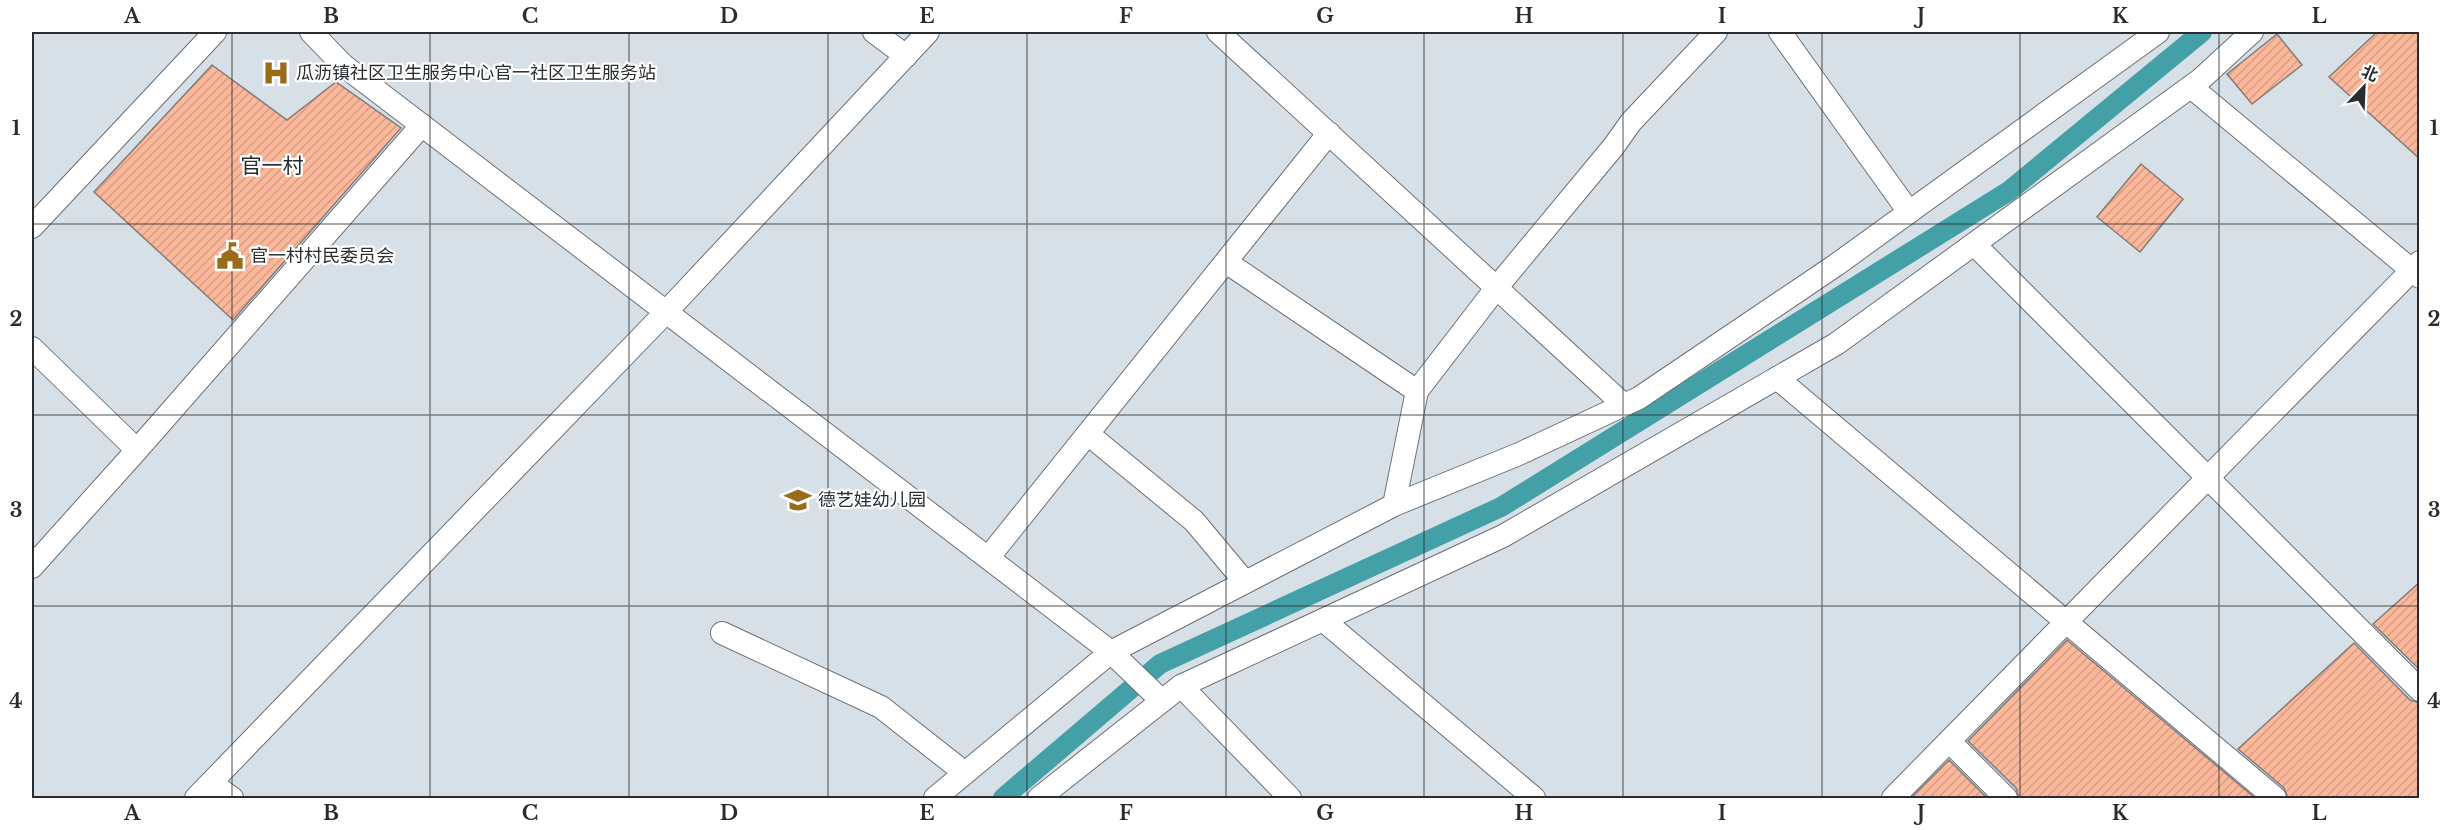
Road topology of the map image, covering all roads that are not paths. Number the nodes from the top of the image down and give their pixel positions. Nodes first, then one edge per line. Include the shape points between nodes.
1 (215, 32) edge
2 (311, 32) edge
3 (874, 32) edge
4 (928, 32) edge
5 (1218, 32) edge
6 (1716, 32) edge
7 (1780, 32) edge
8 (2252, 32) edge
9 (2149, 34) edge
10 (906, 56) junction
11 (2191, 87) junction
12 (422, 125) junction
13 (1329, 133) junction
14 (1909, 212) junction
15 (32, 227) edge
16 (1974, 244) junction
17 (1226, 262) junction
18 (2417, 270) edge
19 (1497, 287) junction
20 (666, 312) junction
21 (32, 348) edge
22 (1777, 378) junction
23 (1417, 391) junction
24 (1624, 405) junction
25 (1088, 434) junction
26 (137, 450) junction
27 (2208, 478) junction
28 (1394, 505) junction
29 (988, 558) junction
30 (32, 567) edge
31 (1245, 582) junction
32 (1323, 620) junction
33 (2066, 622) junction
34 (722, 633) dead end
35 (1111, 652) junction
36 (1181, 686) junction
37 (2420, 690) edge
38 (1162, 701) junction
39 (1949, 741) junction
40 (965, 773) junction
41 (203, 791) edge
42 (232, 798) edge
43 (935, 798) edge
44 (1039, 798) edge
45 (1290, 798) edge
46 (1534, 798) edge
47 (1893, 798) edge
48 (2006, 798) edge
49 (2275, 798) edge

1 - 15 street
2 - 12 street via 343,65
3 - 10 street
4 - 10 street
5 - 13 street
6 - 19 street via 1631,122
7 - 14 street
8 - 11 street
9 - 14 street
10 - 20 street
11 - 16 street
11 - 18 street
12 - 20 street
12 - 26 street
13 - 17 street
13 - 19 street
14 - 24 street
16 - 22 street via 1836,344
16 - 27 street
17 - 23 street
17 - 25 street
18 - 27 street
19 - 23 street
19 - 24 street
20 - 29 street
20 - 41 street
21 - 26 street
22 - 32 street via 1503,536
22 - 33 street
23 - 28 street
24 - 28 street via 1519,454
25 - 29 street
25 - 31 street via 1194,521
26 - 30 street
27 - 33 street
27 - 37 street
28 - 31 street
29 - 35 street
31 - 35 street
32 - 36 street
32 - 46 street
33 - 39 street
33 - 49 street
34 - 40 street via 881,707
35 - 38 street
35 - 40 street
36 - 38 street
36 - 45 street
38 - 44 street
39 - 47 street
39 - 48 street
40 - 43 street
41 - 42 street

